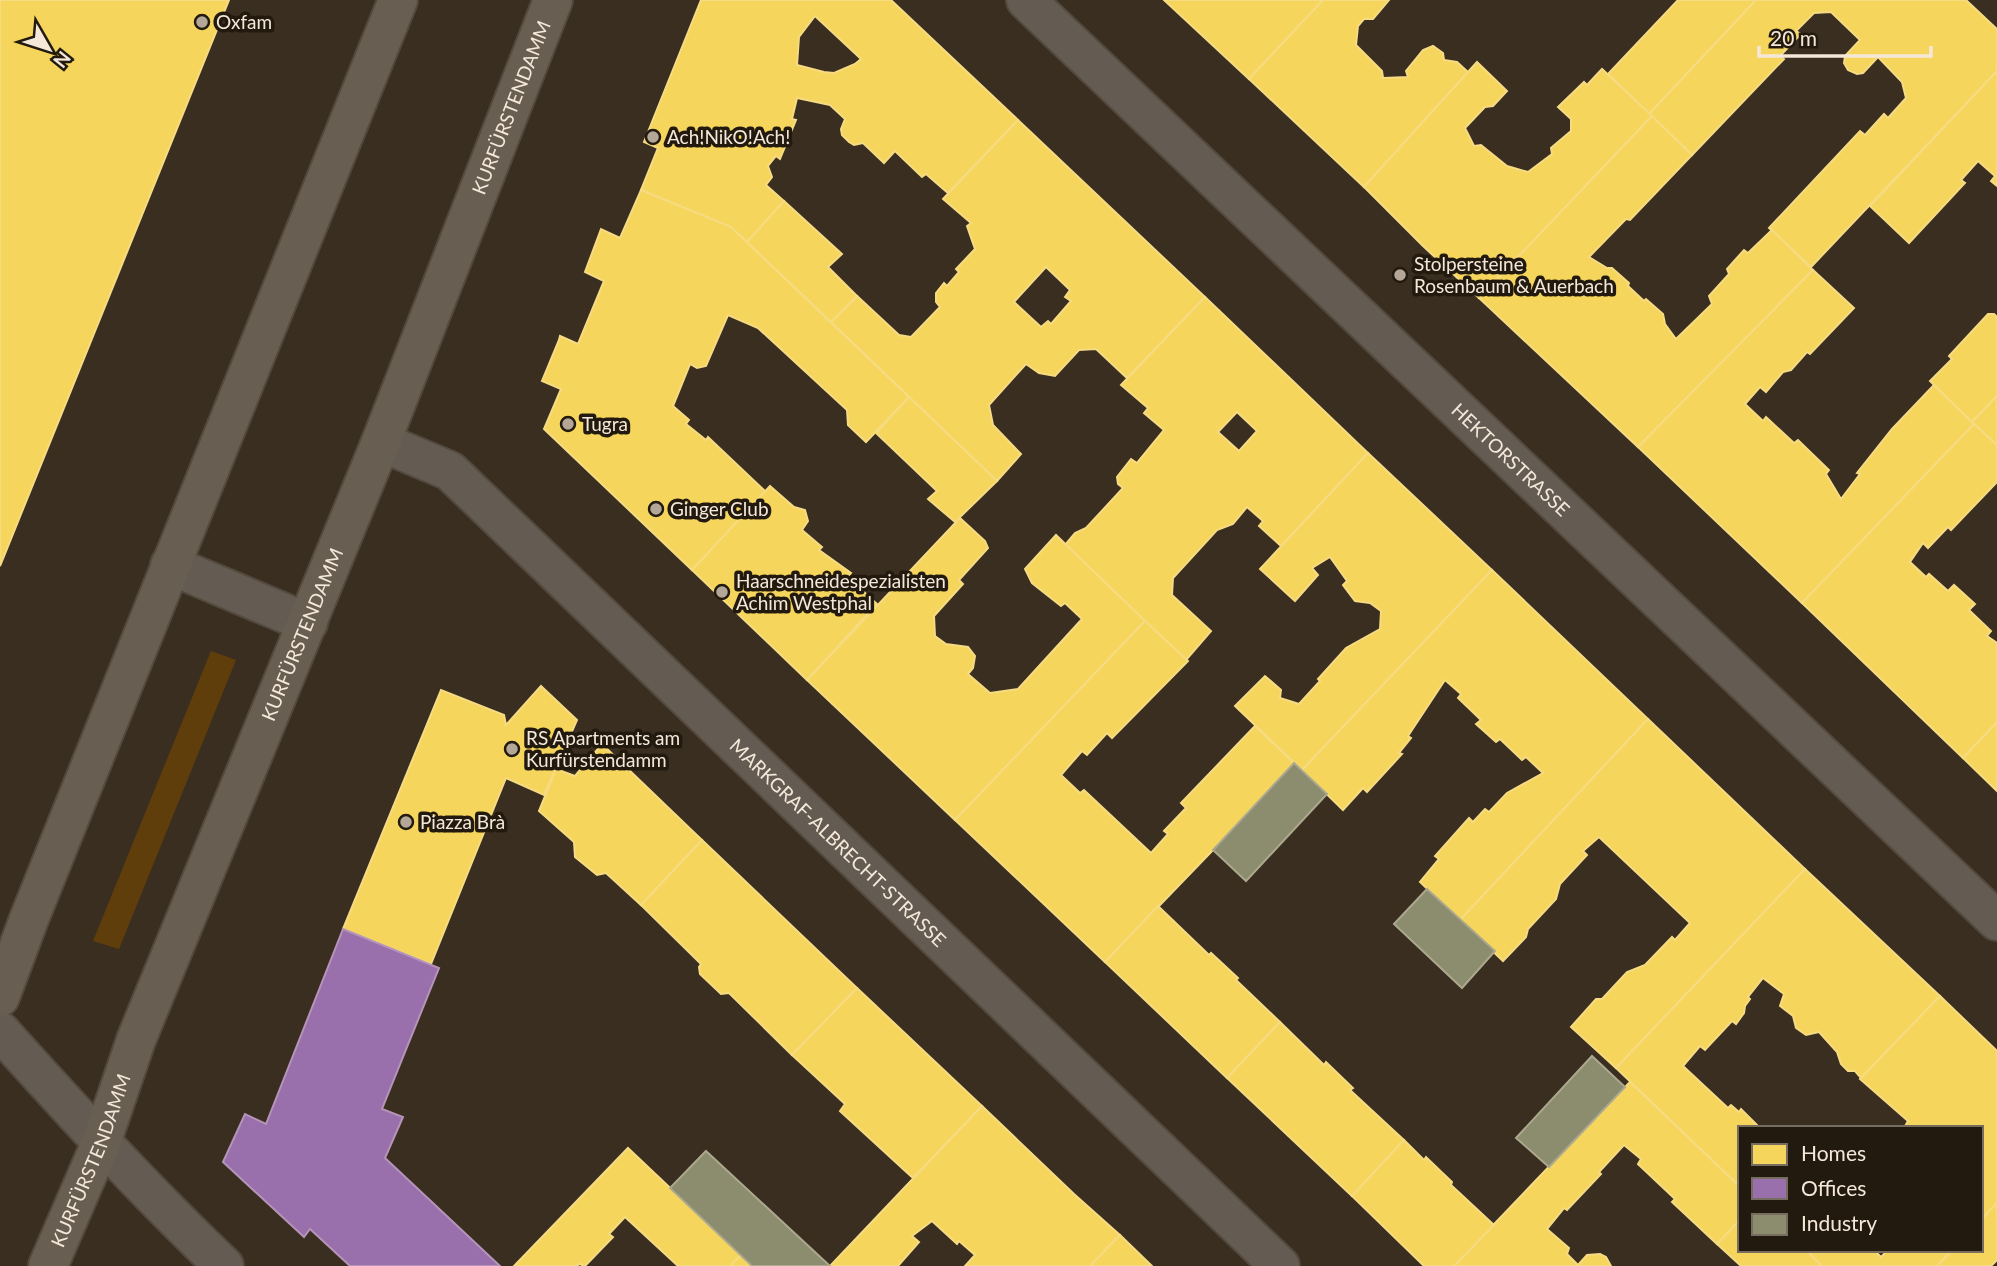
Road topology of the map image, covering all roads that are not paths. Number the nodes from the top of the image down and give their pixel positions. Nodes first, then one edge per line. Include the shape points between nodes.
1 (398, 0) edge
2 (553, 0) edge
3 (1026, 0) edge
4 (381, 442) junction
5 (170, 565) junction
6 (309, 623) junction
7 (1997, 921) edge
8 (0, 997) edge
9 (0, 1031) edge
10 (101, 1143) junction
11 (48, 1266) edge
12 (225, 1266) edge
13 (1280, 1266) edge

1 - 5 main road
2 - 4 main road, KURFÜRSTENDAMM
3 - 7 street, HEKTORSTRASSE
4 - 6 main road, KURFÜRSTENDAMM
4 - 13 street, MARKGRAF-ALBRECHT-STRASSE via 450,471
5 - 6 street
5 - 8 main road
6 - 10 main road, KURFÜRSTENDAMM via 136,1040
9 - 10 street
10 - 11 main road, KURFÜRSTENDAMM
10 - 12 street

